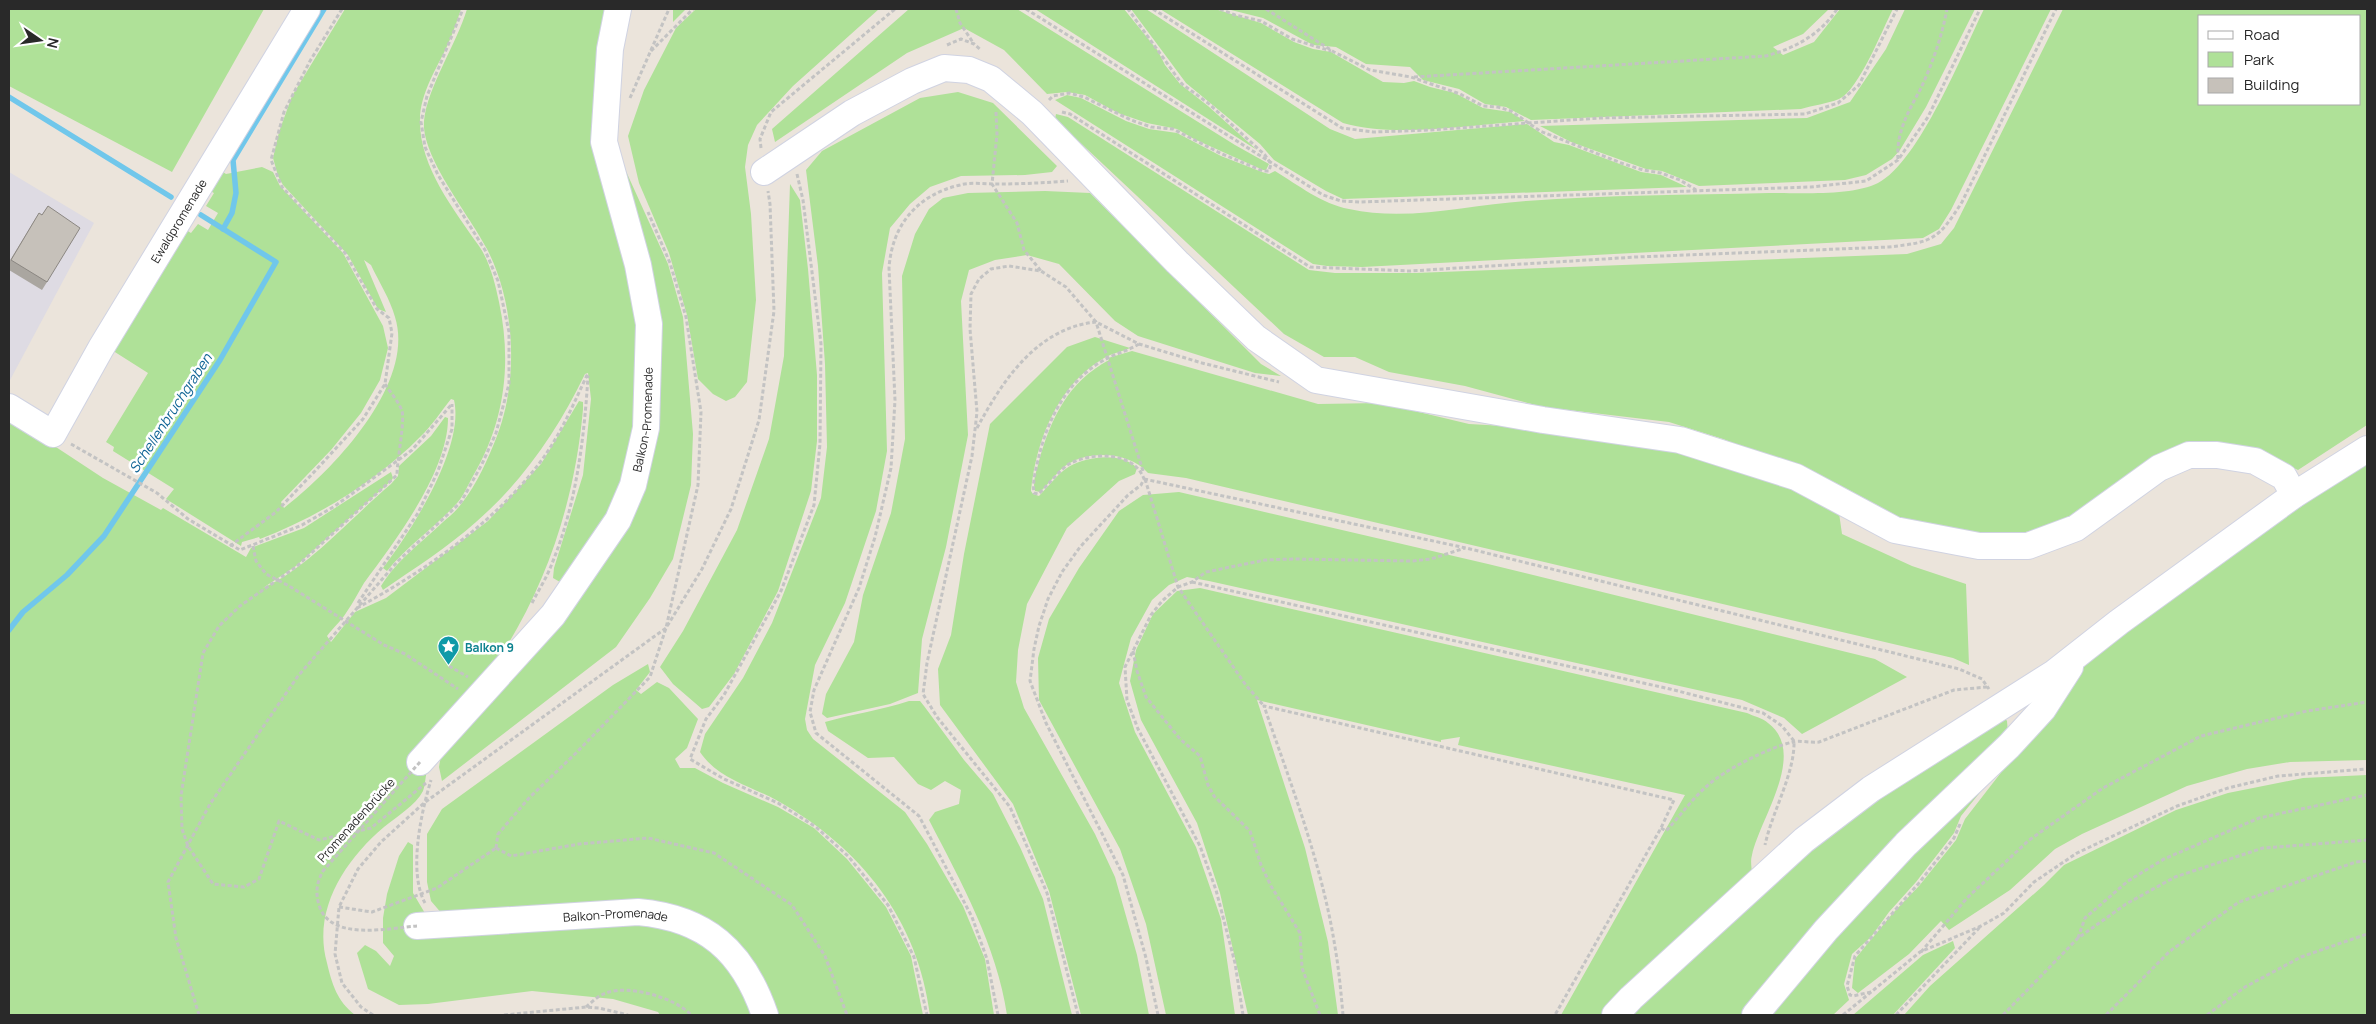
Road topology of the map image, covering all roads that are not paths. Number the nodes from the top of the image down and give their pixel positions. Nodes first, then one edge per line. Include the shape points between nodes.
1 (307, 9) edge
2 (618, 9) edge
3 (764, 172) road end
4 (9, 407) edge
5 (2367, 449) edge
6 (2294, 495) junction
7 (2082, 650) junction
8 (428, 762) road end
9 (427, 926) road end
10 (765, 1015) edge
11 (1615, 1015) edge
12 (1755, 1015) edge

1 - 4 street, Ewaldpromenade via 101,348 53,434
2 - 8 street, Balkon-Promenade via 610,49 604,142 638,265 650,324 646,428 633,485 618,520 553,616 529,644 473,691
3 - 6 street via 852,113 912,81 944,68 969,70 997,84 1032,113 1256,338 1316,380 1543,420 1680,440 1796,477 1895,530 1979,546 2028,546 2076,528 2159,468 2189,455 2217,455 2255,461 2284,477
5 - 6 street
6 - 7 street
7 - 11 street via 2054,673 1871,790 1804,840
7 - 12 street via 2043,709 1906,844 1826,930
9 - 10 street, Balkon-Promenade via 638,912 662,914 695,925 717,938 746,974

